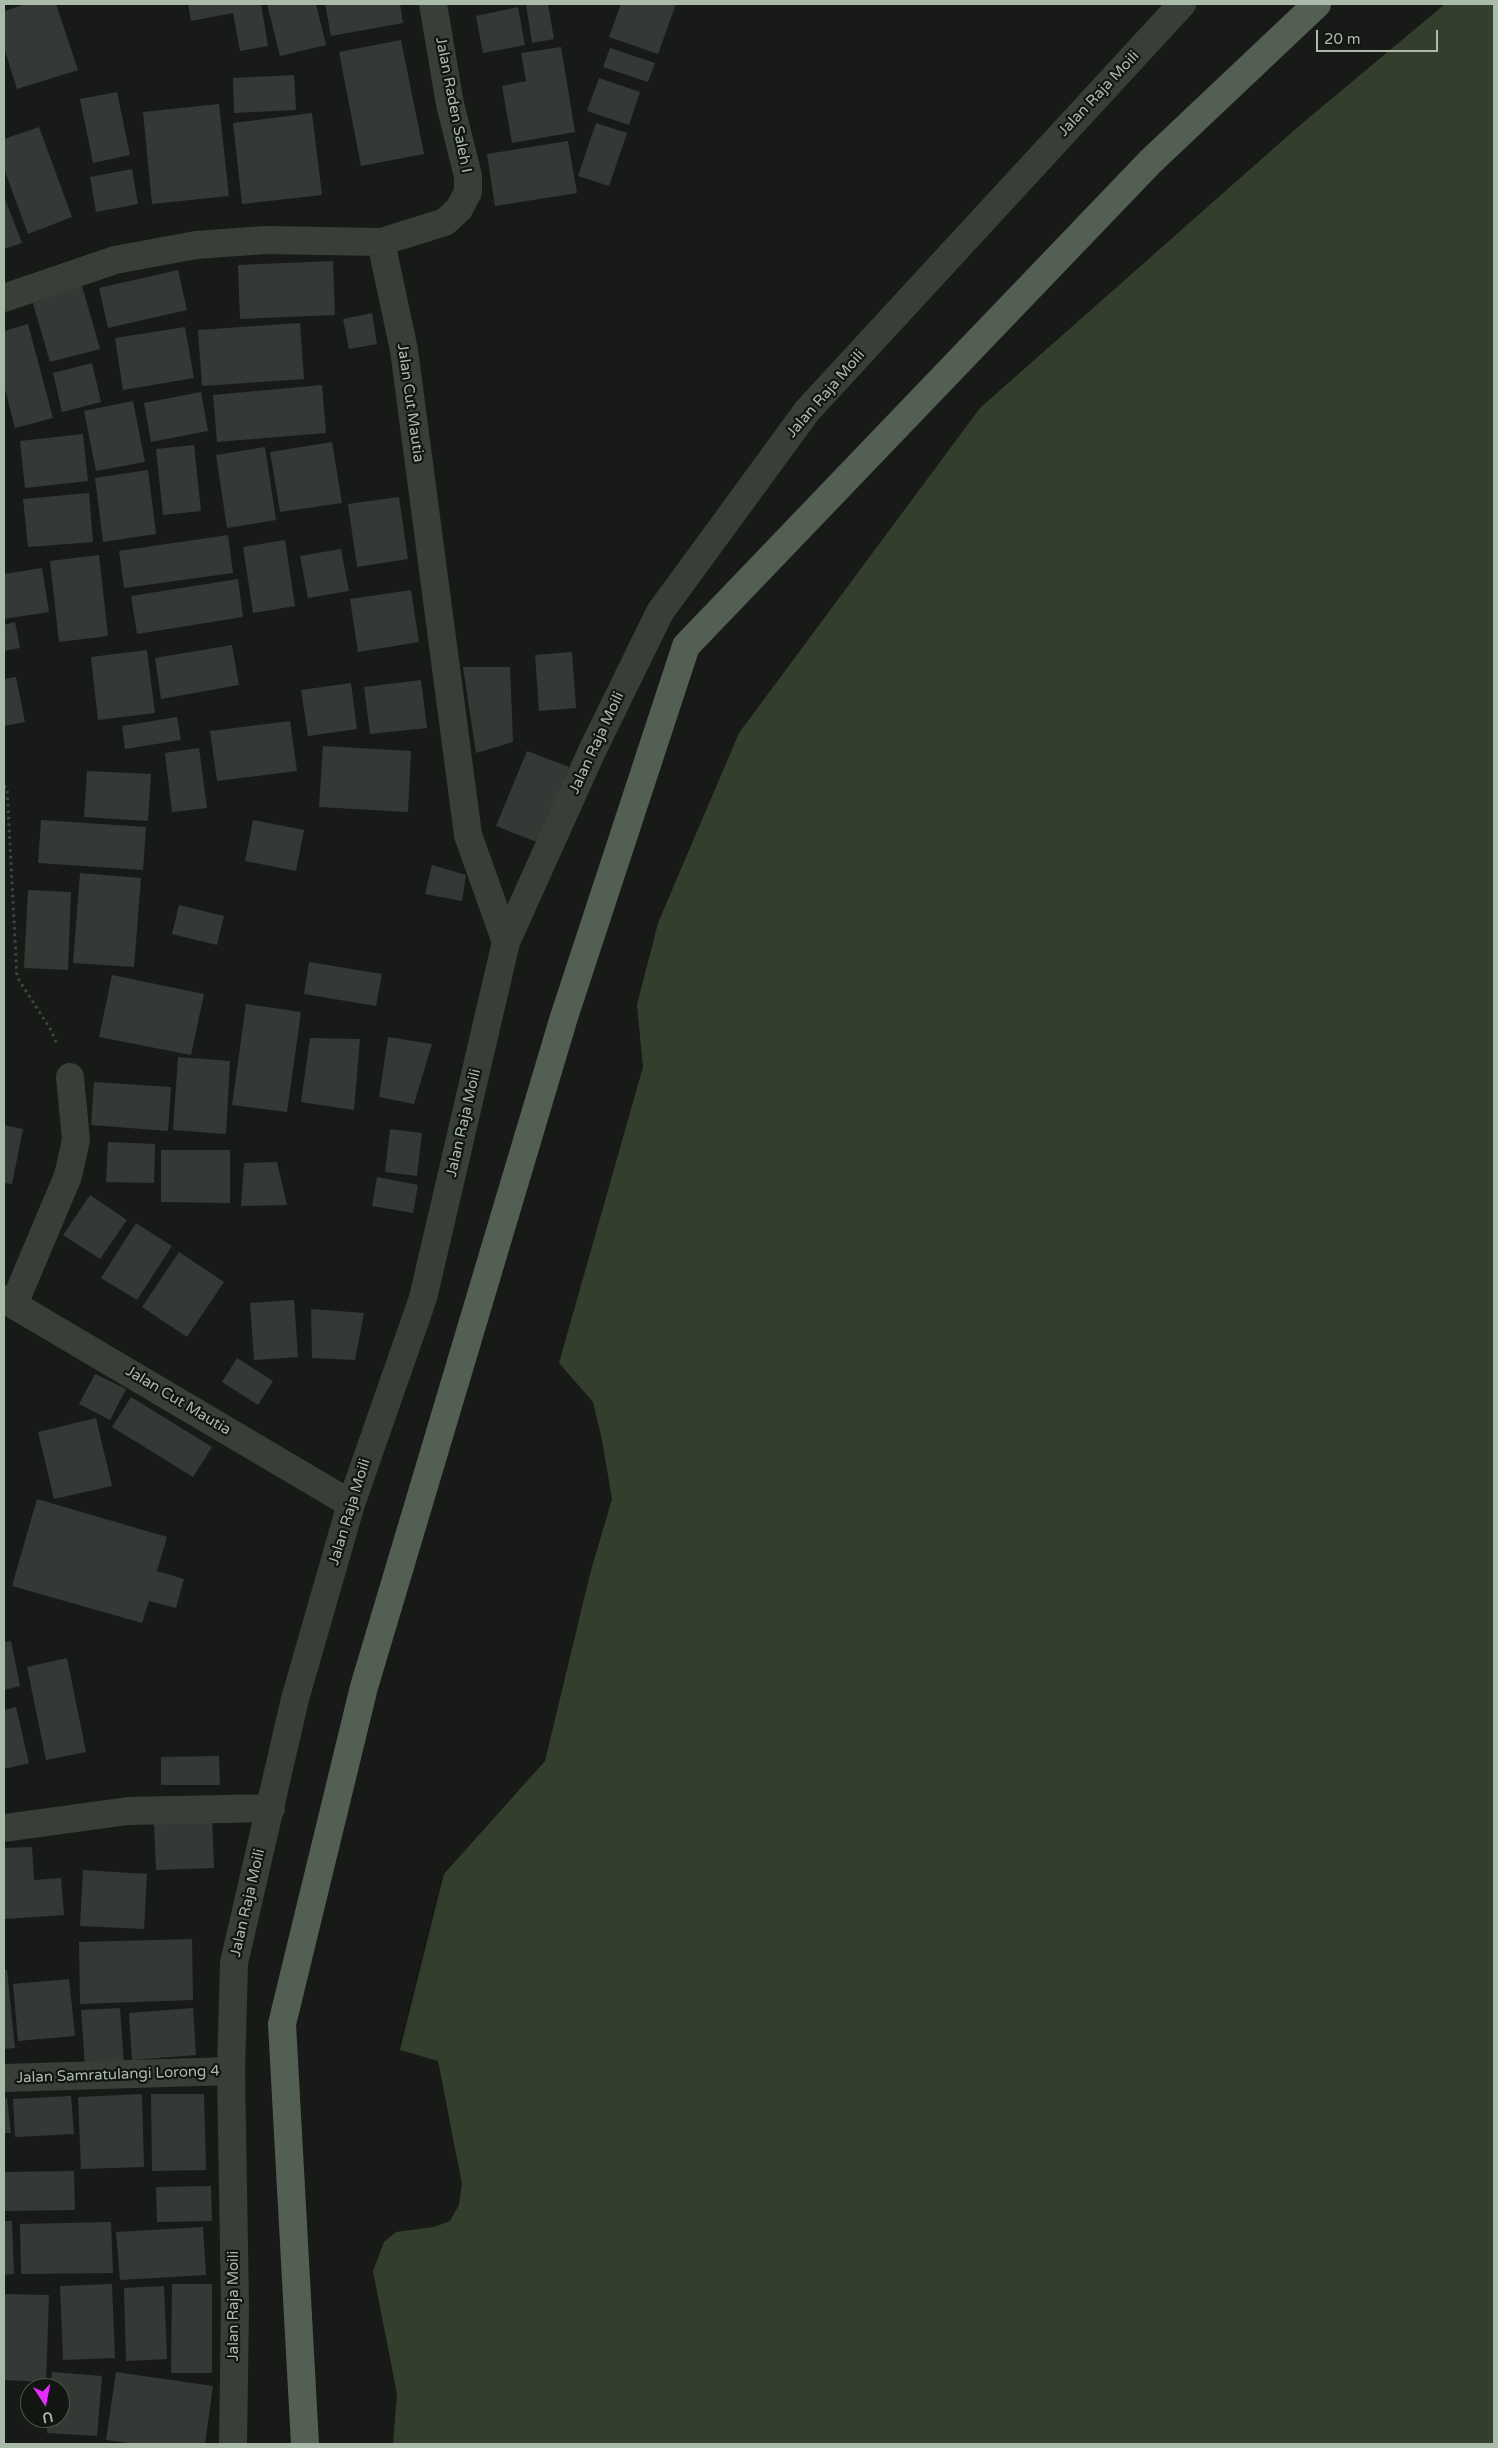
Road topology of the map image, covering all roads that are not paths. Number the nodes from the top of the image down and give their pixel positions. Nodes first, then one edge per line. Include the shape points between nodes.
1 (433, 4) edge
2 (1182, 4) edge
3 (1317, 4) edge
4 (381, 242) junction
5 (4, 298) edge
6 (506, 942) junction
7 (70, 1077) road end
8 (9, 1301) edge
9 (351, 1504) junction
10 (271, 1808) junction
11 (4, 1828) edge
12 (231, 2071) junction
13 (4, 2078) edge
14 (233, 2444) edge
15 (305, 2444) edge

1 - 4 street, Jalan Raden Saleh I via 450,104 468,176 468,192 459,209 445,222
2 - 6 street, Jalan Raja Moili via 807,411 660,612 592,751
3 - 15 main road via 1150,162 686,646 564,1017 364,1687 282,2024
4 - 5 street via 265,240 196,245 115,260
4 - 6 street, Jalan Cut Mautia via 404,350 468,835
6 - 9 street, Jalan Raja Moili via 423,1298
7 - 8 street via 76,1140 68,1176
8 - 9 street, Jalan Cut Mautia
9 - 10 street, Jalan Raja Moili via 295,1699
10 - 11 street via 128,1811
10 - 12 street, Jalan Raja Moili via 234,1963
12 - 13 street, Jalan Samratulangi Lorong 4
12 - 14 street, Jalan Raja Moili via 236,2306

